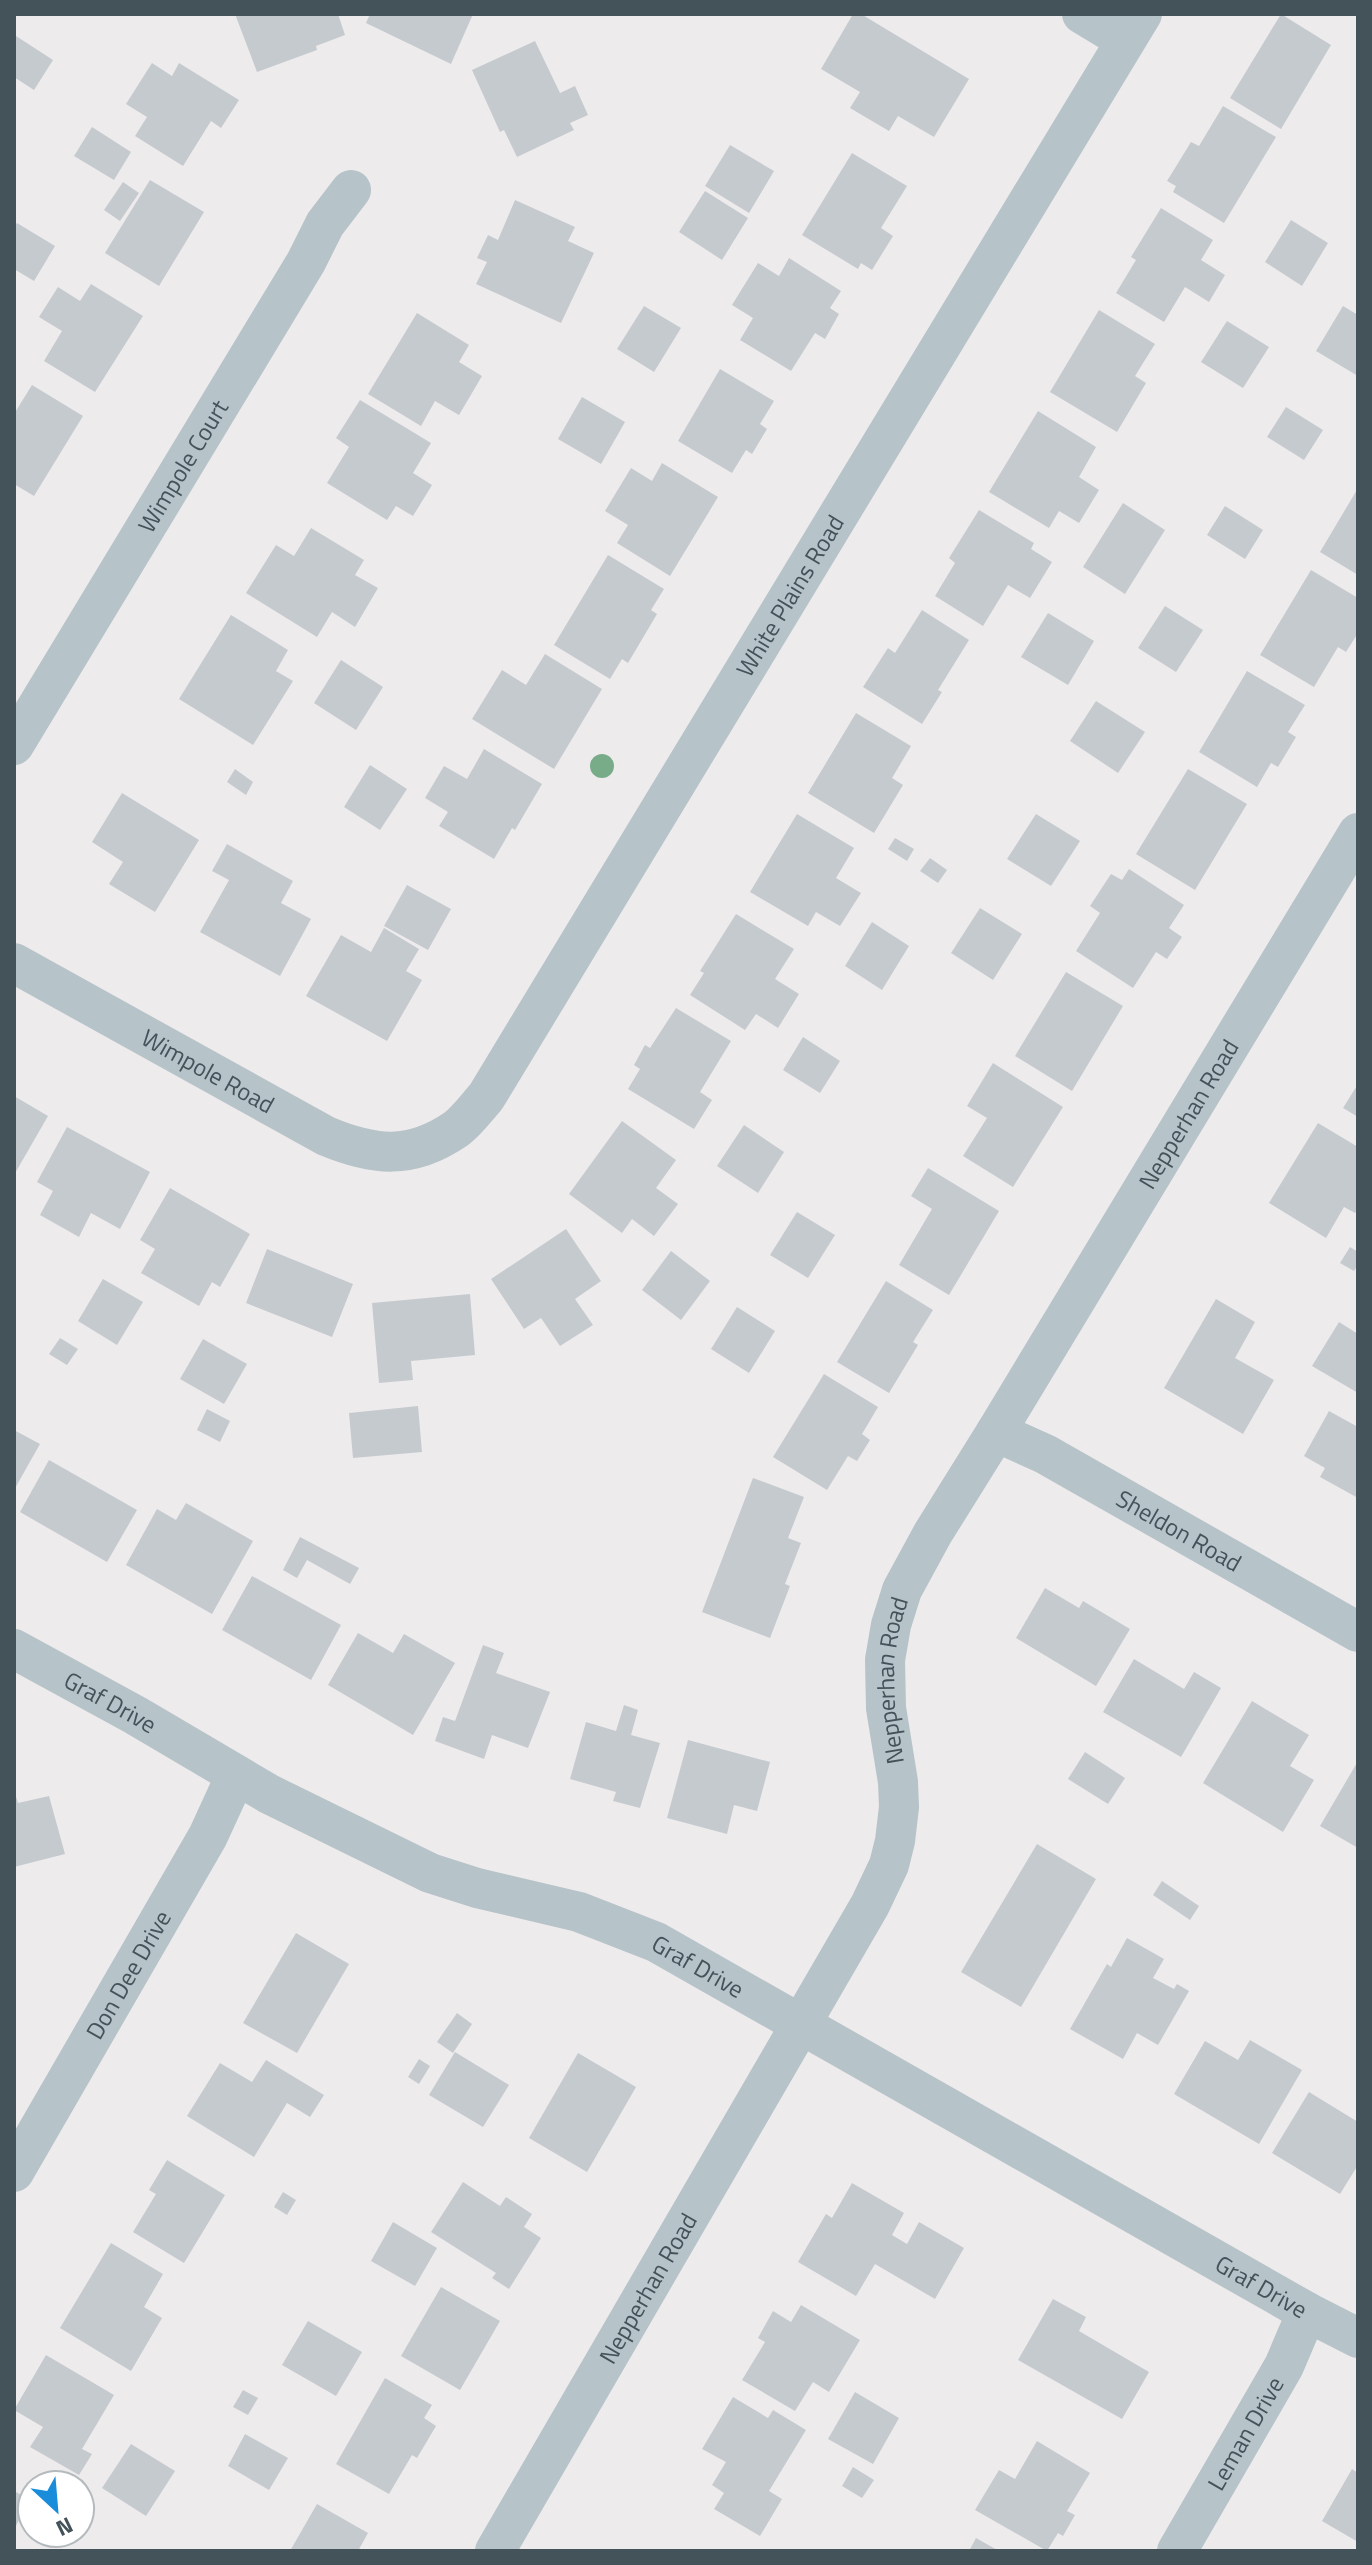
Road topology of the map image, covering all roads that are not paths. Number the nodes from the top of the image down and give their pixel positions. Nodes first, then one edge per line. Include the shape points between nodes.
1 (1082, 14) edge
2 (1134, 27) edge
3 (351, 190) dead end
4 (14, 745) edge
5 (1358, 833) edge
6 (14, 963) edge
7 (411, 1150) joint
8 (996, 1432) junction
9 (1358, 1632) edge
10 (14, 1649) edge
11 (236, 1775) junction
12 (801, 2025) junction
13 (14, 2172) edge
14 (1307, 2312) junction
15 (1358, 2338) edge
16 (495, 2551) edge
17 (1177, 2551) edge

1 - 2 street
2 - 7 street, White Plains Road via 486,1097 458,1128
3 - 4 street, Wimpole Court via 325,224
5 - 8 street, Nepperhan Road
6 - 7 street, Wimpole Road via 326,1136 356,1149
8 - 9 street, Sheldon Road via 1045,1454
8 - 12 street, Nepperhan Road via 902,1590 885,1660 886,1708 898,1782 895,1841 870,1905
10 - 11 street, Graf Drive
11 - 12 street, Graf Drive via 430,1873 579,1912 656,1942
11 - 13 street, Don Dee Drive via 208,1836
12 - 14 street, Graf Drive
12 - 16 street, Nepperhan Road
14 - 15 street, Graf Drive
14 - 17 street, Leman Drive via 1284,2366

